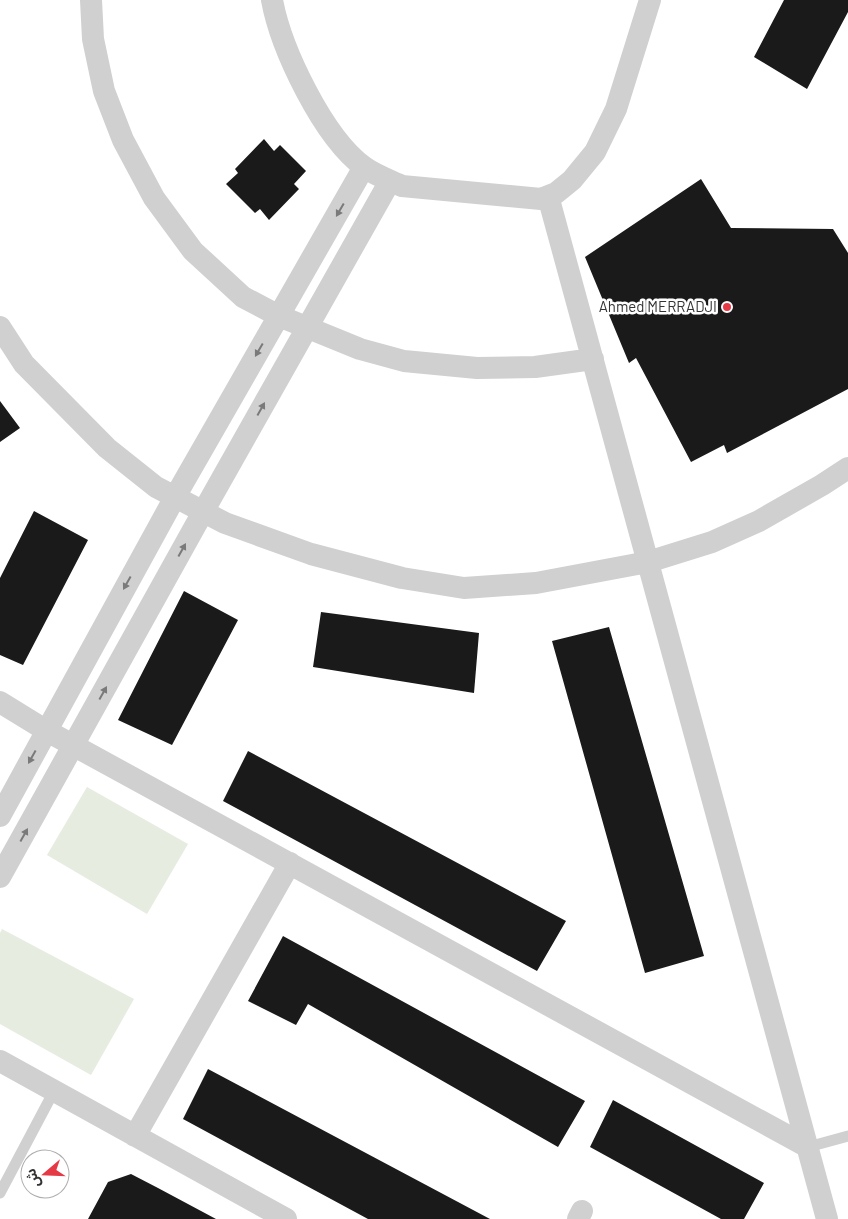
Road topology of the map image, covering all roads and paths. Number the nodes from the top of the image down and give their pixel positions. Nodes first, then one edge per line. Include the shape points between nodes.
1 (91, 0) edge
2 (272, 0) edge
3 (650, 0) edge
4 (364, 167) junction
5 (390, 181) junction
6 (548, 196) junction
7 (279, 316) junction
8 (0, 328) edge
9 (307, 328) junction
10 (593, 359) junction
11 (848, 468) edge
12 (175, 497) junction
13 (203, 512) junction
14 (648, 562) junction
15 (0, 702) edge
16 (47, 731) junction
17 (74, 745) junction
18 (0, 816) edge
19 (290, 863) junction
20 (0, 877) edge
21 (0, 1061) edge
22 (54, 1091) junction
23 (135, 1136) junction
24 (848, 1136) edge
25 (808, 1147) junction
26 (0, 1194) edge
27 (286, 1219) edge
28 (827, 1219) edge

1 - 7 street via 93,39 104,92 123,140 154,198 193,251 243,297
2 - 4 street via 275,18 297,72 329,131
3 - 6 street via 616,109 595,152 572,180
4 - 5 street
4 -> 7 street
5 - 6 street via 402,186 516,198 541,199
5 - 9 street
6 - 10 street
7 - 9 street
7 -> 12 street
8 - 12 street via 24,364 107,448 156,487
9 - 10 street via 360,349 413,362 487,368 535,367
13 -> 9 street
10 - 14 street
11 - 14 street via 759,521 712,542
12 - 13 street
12 -> 16 street
13 - 14 street via 311,554 402,578 464,588 536,583
17 -> 13 street
14 - 25 street
15 - 16 street
16 - 17 street
16 -> 18 street
17 - 19 street
20 -> 17 street
19 - 23 street
19 - 25 street
21 - 22 street
22 - 23 street
22 - 26 lane
23 - 27 street
24 - 25 lane
25 - 28 street

